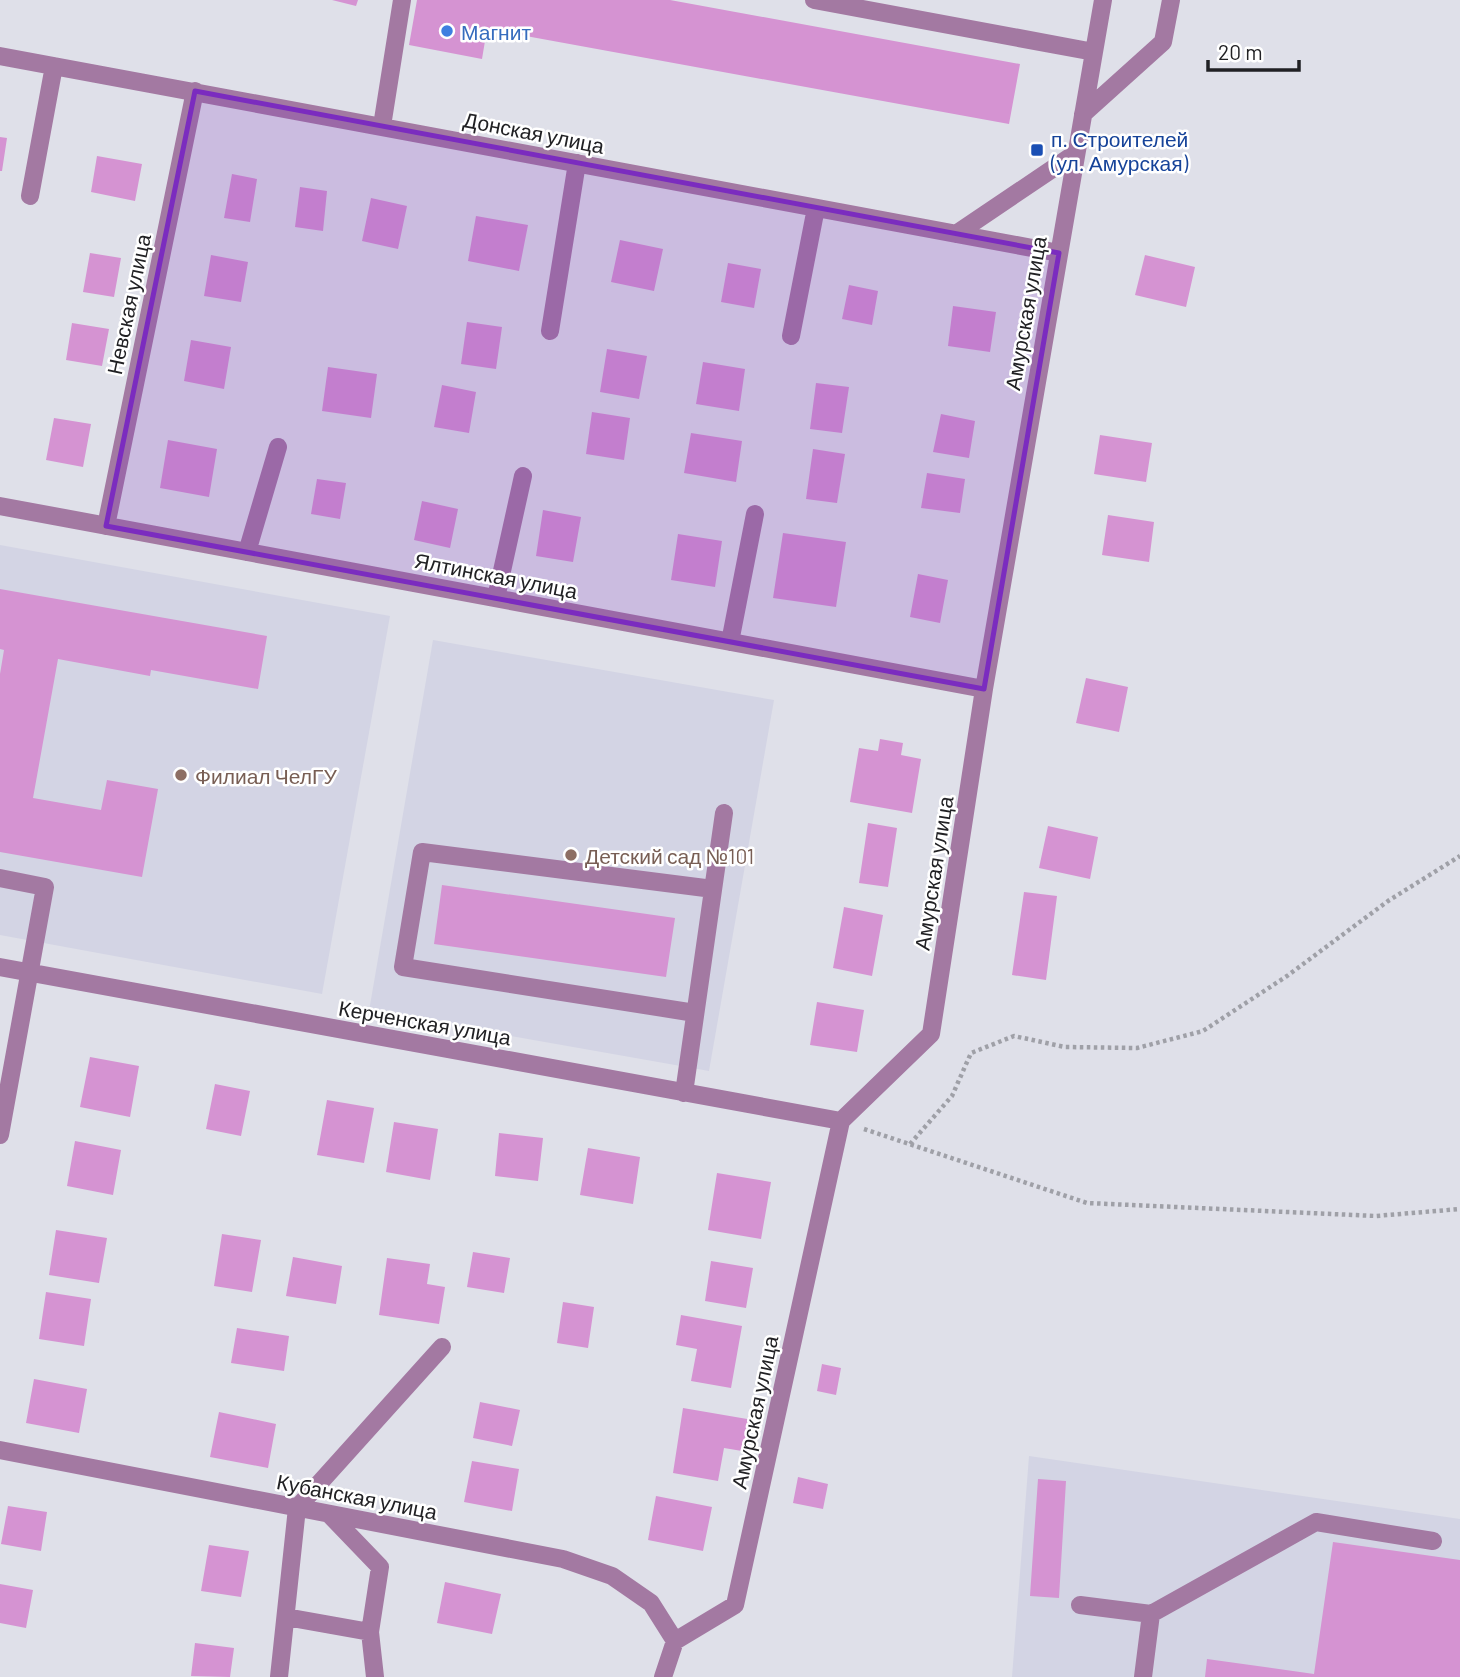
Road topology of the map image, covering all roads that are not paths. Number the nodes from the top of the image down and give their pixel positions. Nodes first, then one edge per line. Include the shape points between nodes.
1 (402, 0) edge
2 (814, 0) edge
3 (1102, 0) edge
4 (1171, 0) edge
5 (1094, 52) junction
6 (0, 56) edge
7 (54, 66) junction
8 (195, 91) junction
9 (1083, 114) junction
10 (382, 127) junction
11 (1076, 153) junction
12 (577, 163) junction
13 (30, 196) dead end
14 (816, 208) junction
15 (956, 234) junction
16 (1059, 253) junction
17 (550, 331) dead end
18 (791, 336) dead end
19 (278, 447) dead end
20 (523, 476) dead end
21 (0, 506) edge
22 (755, 514) dead end
23 (106, 526) junction
24 (247, 552) junction
25 (496, 598) junction
26 (730, 642) junction
27 (984, 689) junction
28 (724, 813) dead end
29 (0, 878) edge
30 (713, 889) junction
31 (0, 967) edge
32 (30, 973) junction
33 (695, 1013) junction
34 (684, 1093) junction
35 (841, 1121) junction
36 (0, 1135) edge
37 (442, 1347) dead end
38 (0, 1450) edge
39 (298, 1508) junction
40 (329, 1514) junction
41 (1433, 1541) dead end
42 (1080, 1605) dead end
43 (1151, 1614) junction
44 (286, 1617) junction
45 (370, 1632) junction
46 (675, 1641) junction
47 (279, 1677) edge
48 (374, 1677) edge
49 (663, 1677) edge
50 (1143, 1677) edge

1 - 10 street
2 - 5 street
3 - 5 street, Амурская улица
4 - 9 street via 1163,42
5 - 9 street, Амурская улица
6 - 7 street, Донская улица
7 - 8 street, Донская улица
7 - 13 street
8 - 10 street, Донская улица
8 - 23 street, Невская улица
9 - 11 street, Амурская улица
10 - 12 street, Донская улица
11 - 15 street
11 - 16 street, Амурская улица
12 - 14 street, Донская улица
12 - 17 street
14 - 15 street, Донская улица
14 - 18 street
15 - 16 street, Донская улица
16 - 27 street, Амурская улица
19 - 24 street
20 - 25 street
21 - 23 street, Ялтинская улица
22 - 26 street
23 - 24 street, Ялтинская улица
24 - 25 street, Ялтинская улица
25 - 26 street, Ялтинская улица
26 - 27 street, Ялтинская улица
27 - 35 street, Амурская улица via 931,1034
28 - 30 street
29 - 32 street via 44,887
30 - 33 street
30 - 33 street via 422,852 403,967
31 - 32 street, Керченская улица
32 - 34 street, Керченская улица
32 - 36 street
33 - 34 street
34 - 35 street, Керченская улица
35 - 46 street, Амурская улица via 735,1605
37 - 39 street
38 - 39 street, Кубанская улица
39 - 40 street, Кубанская улица
39 - 44 street
40 - 45 street via 380,1567
40 - 46 street, Кубанская улица via 563,1559 612,1576 651,1603
41 - 43 street via 1315,1522
42 - 43 street
43 - 50 street
44 - 45 street
44 - 47 street
45 - 48 street
46 - 49 street

